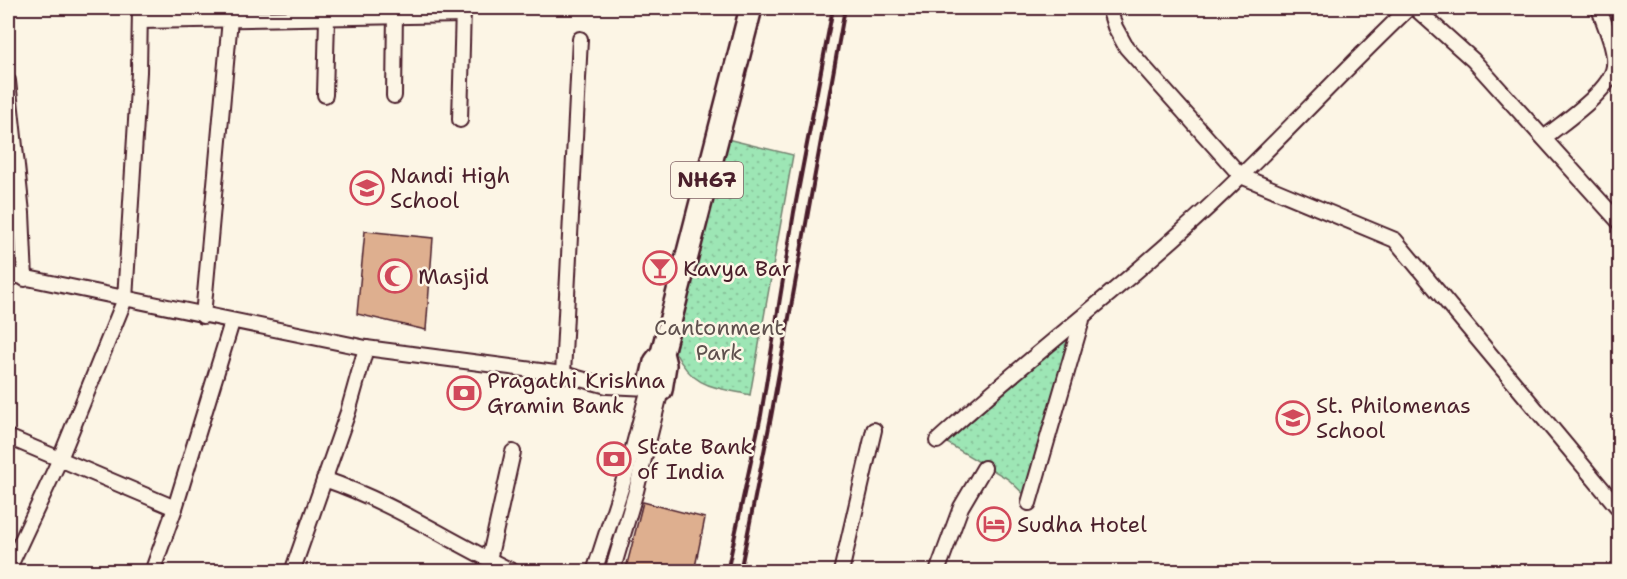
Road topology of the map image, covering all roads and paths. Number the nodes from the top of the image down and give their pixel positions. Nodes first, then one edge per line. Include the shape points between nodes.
1 (751, 8) edge
2 (1109, 8) edge
3 (1409, 8) edge
4 (1414, 8) edge
5 (1599, 8) edge
6 (463, 11) edge
7 (395, 12) edge
8 (231, 13) edge
9 (289, 13) edge
10 (140, 14) edge
11 (327, 18) junction
12 (580, 39) dead end
13 (8, 81) edge
14 (325, 95) dead end
15 (394, 96) dead end
16 (460, 120) dead end
17 (1544, 138) junction
18 (11, 144) edge
19 (1241, 176) junction
20 (1620, 223) edge
21 (8, 274) edge
22 (25, 279) junction
23 (125, 299) junction
24 (203, 316) junction
25 (1082, 320) junction
26 (232, 322) junction
27 (366, 348) junction
28 (563, 374) junction
29 (655, 389) junction
30 (874, 430) dead end
31 (8, 437) edge
32 (937, 441) dead end
33 (513, 452) dead end
34 (59, 461) junction
35 (984, 468) dead end
36 (324, 479) junction
37 (1029, 503) dead end
38 (175, 508) junction
39 (1620, 510) edge
40 (489, 560) junction
41 (8, 570) edge
42 (152, 572) edge
43 (291, 572) edge
44 (514, 572) edge
45 (594, 572) edge
46 (612, 572) edge
47 (841, 572) edge
48 (937, 572) edge

1 - 29 highway, NH67 via 662,353 665,365
2 - 19 street via 1126,47
3 - 19 street
4 - 17 street via 1473,60
5 - 17 street via 1612,50 1614,66 1609,82
6 - 7 street
6 - 16 street
7 - 11 street
7 - 15 street
8 - 9 street
8 - 10 street
8 - 24 street
9 - 11 street
10 - 23 street
11 - 14 street
12 - 28 street
13 - 18 street
17 - 20 street
18 - 22 street via 22,213
19 - 25 street
19 - 39 street via 1395,240
21 - 22 street
22 - 23 street
23 - 24 street
23 - 34 street
24 - 26 street
25 - 32 street via 997,385
25 - 37 street
26 - 27 street
26 - 38 street
27 - 28 street
27 - 36 street
28 - 29 street via 591,383
29 - 45 street
29 - 46 street via 642,471
30 - 47 street
31 - 34 street
33 - 40 street
34 - 38 street
34 - 41 street
35 - 48 street via 961,507
36 - 40 street via 407,514
36 - 43 street
38 - 42 street
40 - 44 street

